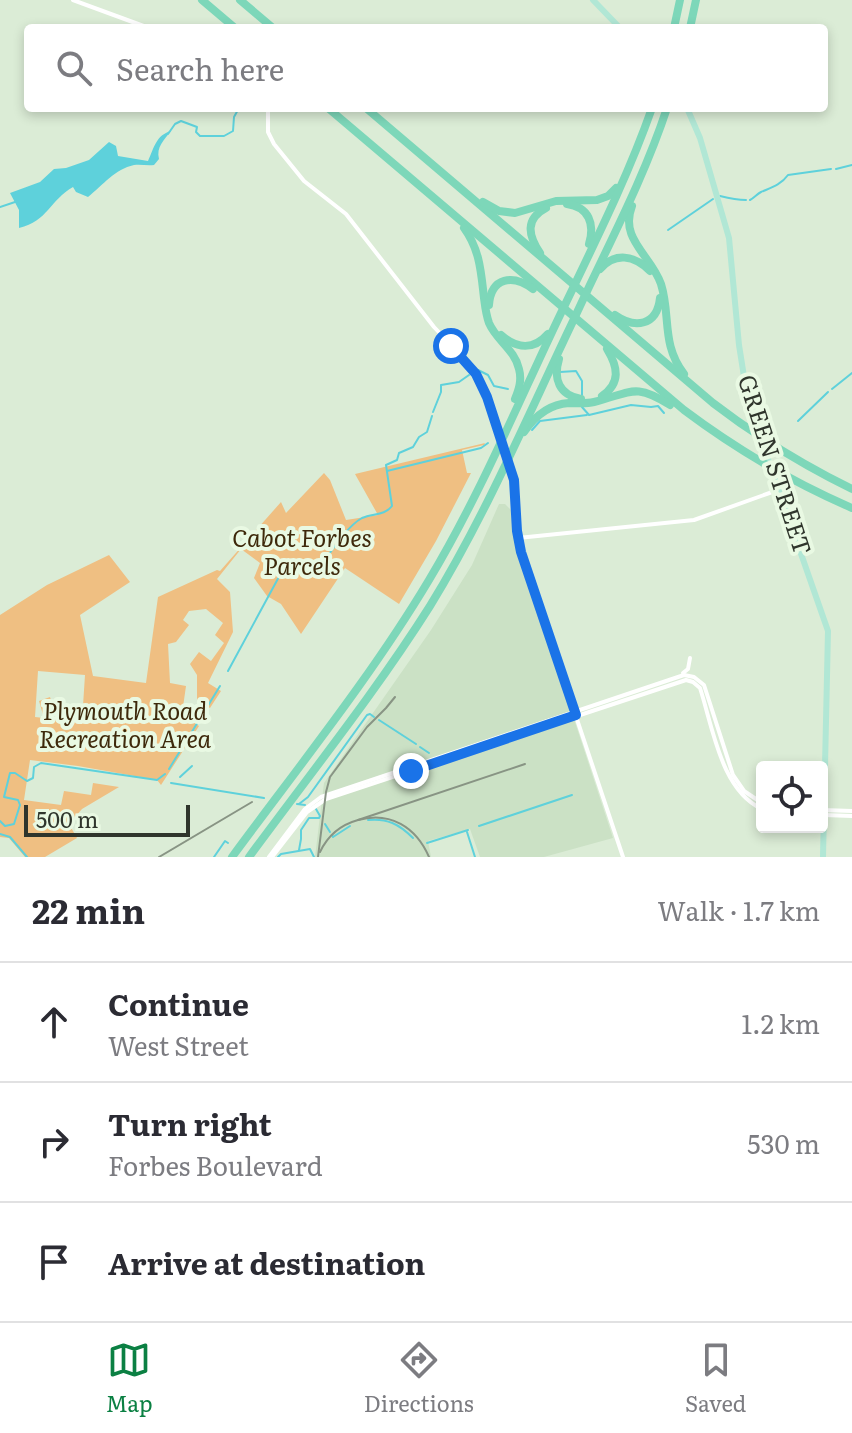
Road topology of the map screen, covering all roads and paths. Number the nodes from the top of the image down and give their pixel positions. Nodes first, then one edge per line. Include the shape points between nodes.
1 (73, 0) edge
2 (202, 0) edge
3 (240, 0) edge
4 (593, 0) edge
5 (680, 0) edge
6 (696, 0) edge
7 (138, 24) edge
8 (230, 24) edge
9 (268, 24) edge
10 (616, 24) edge
11 (675, 24) edge
12 (691, 24) edge
13 (268, 112) edge
14 (333, 112) edge
15 (371, 112) edge
16 (650, 112) edge
17 (666, 112) edge
18 (689, 112) edge
19 (653, 147) junction
20 (634, 156) junction
21 (454, 183) junction
22 (454, 215) junction
23 (544, 260) junction
24 (578, 277) junction
25 (583, 299) junction
26 (565, 300) junction
27 (559, 316) junction
28 (570, 326) junction
29 (602, 342) junction
30 (713, 403) junction
31 (710, 429) junction
32 (502, 438) junction
33 (514, 445) junction
34 (852, 489) edge
35 (778, 490) junction
36 (852, 508) edge
37 (518, 538) junction
38 (690, 658) dead end
39 (678, 677) junction
40 (575, 714) junction
41 (825, 761) edge
42 (756, 801) edge
43 (756, 803) edge
44 (828, 812) edge
45 (852, 813) edge
46 (823, 833) edge
47 (232, 857) edge
48 (249, 857) edge
49 (270, 857) edge
50 (623, 857) edge
51 (823, 857) edge

1 - 7 street
2 - 8 highway
3 - 9 highway
4 - 10 main road
5 - 11 highway
6 - 12 highway
13 - 37 street via 274,144 304,181 346,214 482,386 512,474
14 - 22 highway
15 - 21 highway
16 - 20 highway
17 - 19 highway
18 - 35 main road, GREEN STREET via 729,238 744,383
19 - 25 highway
19 - 30 highway via 628,227 661,284 673,358
20 - 21 highway via 616,188 603,198 555,201 518,213 494,209
20 - 24 highway
21 - 23 highway
22 - 26 highway
22 - 32 highway via 478,253 489,324 520,370
23 - 24 highway via 530,234 534,216 554,205 580,207 592,232
23 - 25 highway
24 - 26 highway
25 - 25 highway via 600,269 618,257 646,267 660,296 653,316 630,323
25 - 28 highway
25 - 30 highway
26 - 27 highway
26 - 27 highway via 511,280 493,289 489,298 492,323 511,343 534,345
26 - 29 highway
27 - 32 highway
28 - 29 highway via 556,372 559,387 568,396 595,398 612,387 615,367
28 - 33 highway
29 - 31 highway
30 - 34 highway via 769,443
31 - 33 highway via 652,394 632,391 552,406
31 - 36 highway
32 - 47 highway via 408,614
33 - 48 highway via 429,607
35 - 37 street via 694,520
35 - 41 main road, GREEN STREET via 828,628
37 - 40 street
38 - 39 street
39 - 40 street
39 - 42 street via 692,676 704,685 733,775
40 - 43 street via 691,681 700,688 731,780 742,796
40 - 49 street via 326,799 307,812
40 - 50 street
44 - 45 street
46 - 51 main road, GREEN STREET

